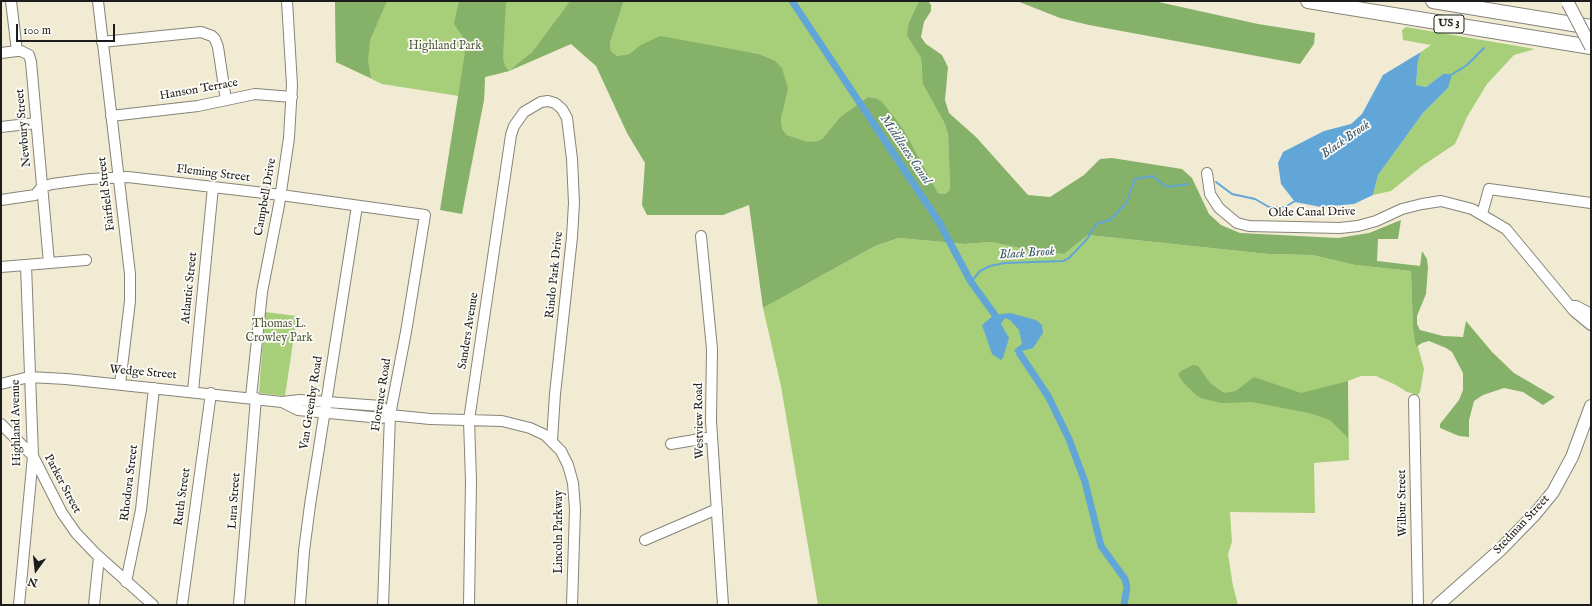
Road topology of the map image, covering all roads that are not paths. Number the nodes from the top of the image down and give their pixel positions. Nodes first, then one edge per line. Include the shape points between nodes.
1 (11, 1) edge
2 (98, 1) edge
3 (287, 1) edge
4 (1308, 1) edge
5 (1433, 1) edge
6 (1568, 2) edge
7 (1591, 26) edge
8 (102, 42) junction
9 (1591, 47) edge
10 (17, 51) junction
11 (1, 53) edge
12 (292, 97) junction
13 (226, 100) junction
14 (564, 113) joint
15 (111, 116) junction
16 (36, 123) junction
17 (1, 127) edge
18 (1207, 173) dead end
19 (118, 177) junction
20 (213, 187) junction
21 (42, 188) junction
22 (281, 195) junction
23 (1, 200) edge
24 (1591, 203) edge
25 (357, 206) junction
26 (1482, 214) junction
27 (425, 215) joint
28 (701, 236) dead end
29 (86, 260) dead end
30 (49, 263) junction
31 (26, 264) junction
32 (1, 267) edge
33 (1572, 306) junction
34 (1591, 314) edge
35 (1591, 326) edge
36 (30, 377) junction
37 (1, 384) edge
38 (120, 384) junction
39 (154, 388) junction
40 (192, 391) junction
41 (211, 393) junction
42 (254, 398) junction
43 (1414, 400) dead end
44 (282, 402) junction
45 (325, 402) junction
46 (1591, 406) edge
47 (324, 412) junction
48 (390, 415) junction
49 (469, 420) junction
50 (1, 424) edge
51 (712, 437) junction
52 (552, 440) junction
53 (671, 444) dead end
54 (33, 456) junction
55 (717, 509) junction
56 (645, 540) dead end
57 (99, 557) junction
58 (126, 582) junction
59 (19, 605) edge
60 (94, 605) edge
61 (153, 605) edge
62 (182, 605) edge
63 (238, 605) edge
64 (300, 605) edge
65 (383, 605) edge
66 (470, 605) edge
67 (572, 605) edge
68 (723, 605) edge
69 (1418, 605) edge
70 (1438, 605) edge

1 - 10 street
2 - 8 street, Fairfield Street
3 - 12 street, Campbell Drive
4 - 9 highway, US 3
5 - 7 highway, US 3
6 - 9 main road, bridge
8 - 13 street via 201,32 212,36 218,47
8 - 15 street, Fairfield Street
10 - 11 street
10 - 16 street, Newbury Street via 26,52 30,58
12 - 13 street, Hanson Terrace via 256,94
12 - 22 street, Campbell Drive
13 - 15 street, Hanson Terrace via 198,106
14 - 49 street, Sanders Avenue via 556,103 541,102 524,112 514,126
14 - 52 street, Rindo Park Drive via 570,132 574,222
15 - 19 street, Fairfield Street
16 - 17 street
16 - 21 street, Newbury Street
18 - 26 street, Olde Canal Drive via 1210,194 1219,208 1237,223 1249,226 1352,226 1376,221 1402,209 1441,202
19 - 20 street, Fleming Street
19 - 21 street, Fleming Street via 78,180
19 - 38 street, Fairfield Street via 130,274 130,301
20 - 22 street, Fleming Street
20 - 40 street, Atlantic Street
21 - 23 street, Fleming Street via 35,195
21 - 30 street, Newbury Street
22 - 25 street, Fleming Street
22 - 42 street, Campbell Drive via 262,292
24 - 26 street via 1489,189
25 - 27 street, Fleming Street
25 - 45 street, Van Greenby Road
26 - 33 street, Olde Canal Drive via 1506,229
27 - 48 street, Florence Road
28 - 51 street, Westview Road via 712,349
29 - 30 street
30 - 31 street
31 - 32 street
31 - 36 street, Highland Avenue
33 - 34 street, Olde Canal Drive
33 - 35 street, Olde Canal Drive
36 - 37 street, Wedge Street
36 - 38 street, Wedge Street
36 - 54 street, Highland Avenue
38 - 39 street, Wedge Street
39 - 40 street, Wedge Street
39 - 58 street, Rhodora Street via 141,510
40 - 41 street, Wedge Street
41 - 42 street, Wedge Street
41 - 62 street, Ruth Street
42 - 44 street, Wedge Street
42 - 63 street, Lura Street
43 - 69 street, Wilbur Street
44 - 45 street, Wedge Street
44 - 47 street, Wedge Street via 298,410
45 - 47 street, Van Greenby Road
45 - 48 street, Lincoln Parkway via 381,406
46 - 70 main road, Stedman Street via 1572,457 1553,492 1500,550
47 - 48 street, Lincoln Parkway via 381,418
47 - 64 street, Van Greenby Road via 304,551
48 - 49 street, Lincoln Parkway
48 - 65 street, Florence Road
49 - 52 street, Lincoln Parkway via 497,420 519,424
49 - 66 street, Sanders Avenue
50 - 54 street, Parker Street
51 - 53 street
51 - 55 street, Westview Road
52 - 67 street, Lincoln Parkway via 568,465 575,491
54 - 57 street, Parker Street via 62,513 76,533
54 - 59 street, Highland Avenue
55 - 56 street
55 - 68 street, Westview Road
57 - 58 street, Parker Street
57 - 60 street
58 - 61 street, Parker Street

